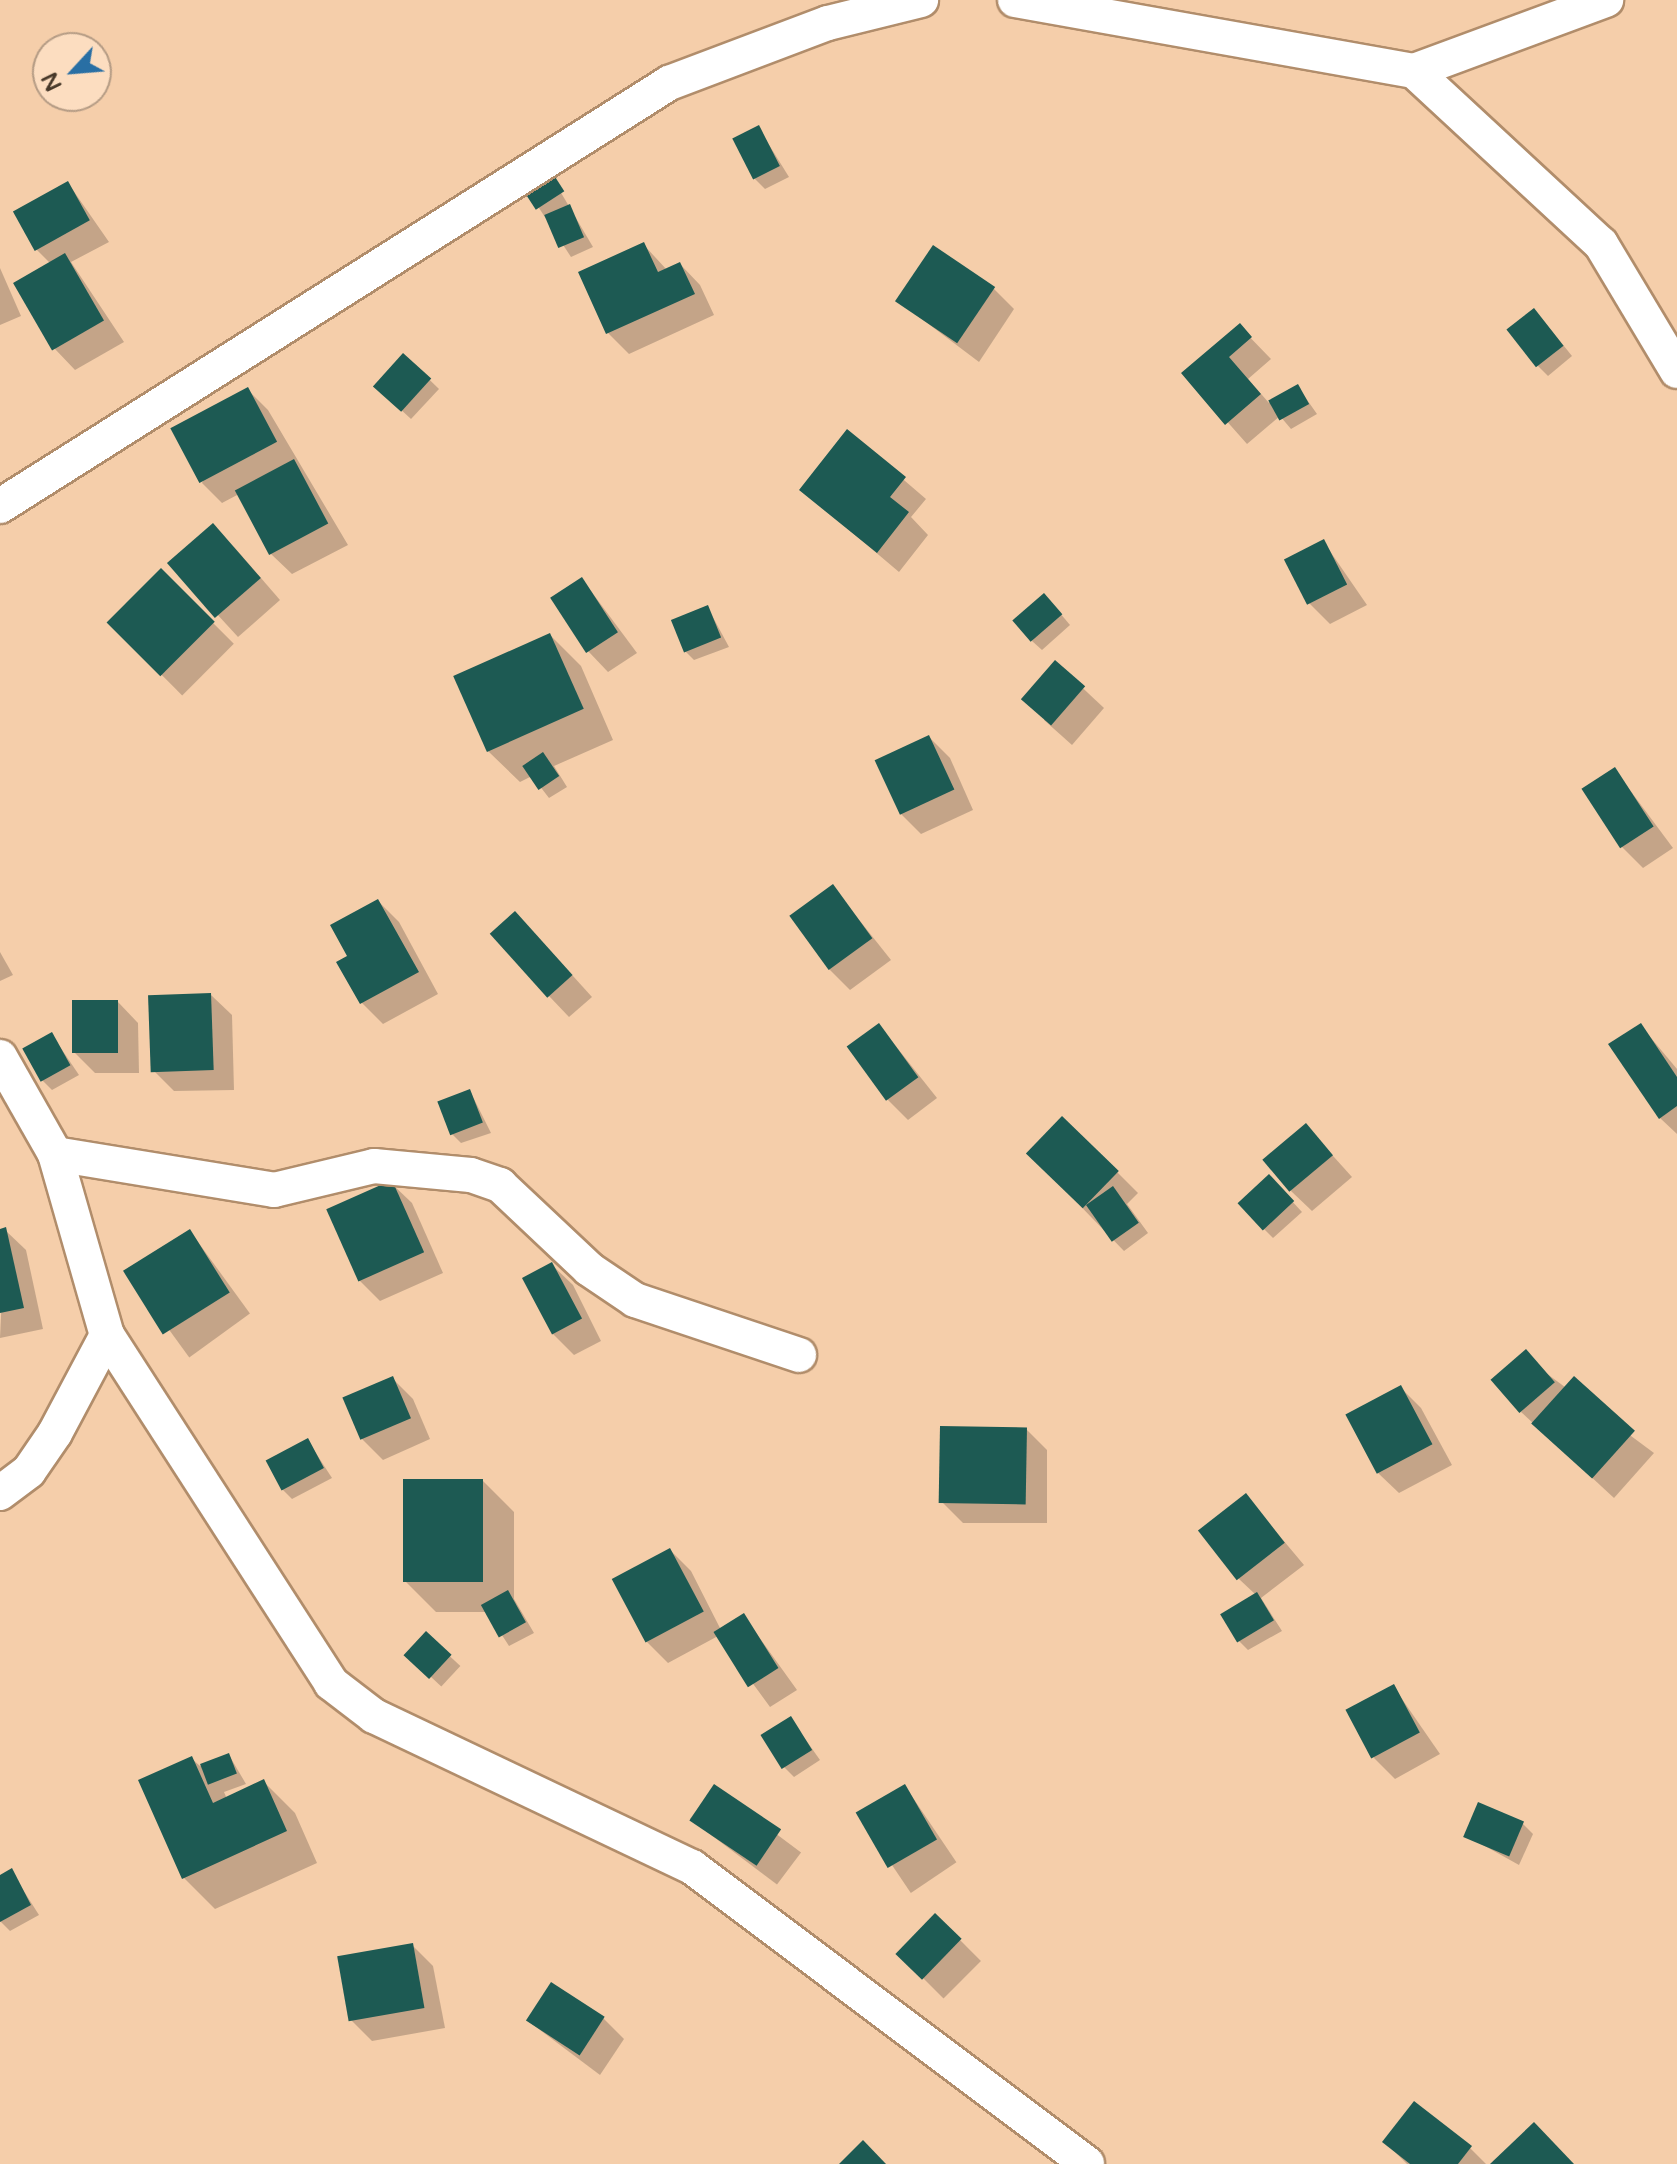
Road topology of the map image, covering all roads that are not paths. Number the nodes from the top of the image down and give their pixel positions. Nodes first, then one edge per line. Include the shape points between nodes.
1 (921, 0) edge
2 (1015, 0) edge
3 (1606, 0) edge
4 (1414, 71) junction
5 (1677, 371) edge
6 (0, 506) edge
7 (0, 1057) edge
8 (55, 1154) junction
9 (107, 1335) junction
10 (799, 1355) dead end
11 (0, 1493) edge
12 (1087, 2164) edge

1 - 6 street via 828,23 669,83
2 - 4 street
3 - 4 street
4 - 5 street via 1601,244
7 - 8 street
8 - 9 street
8 - 10 street via 274,1190 374,1166 471,1175 500,1185 589,1269 635,1300
9 - 11 street via 55,1433 29,1471
9 - 12 street via 288,1626 331,1683 374,1716 692,1867

